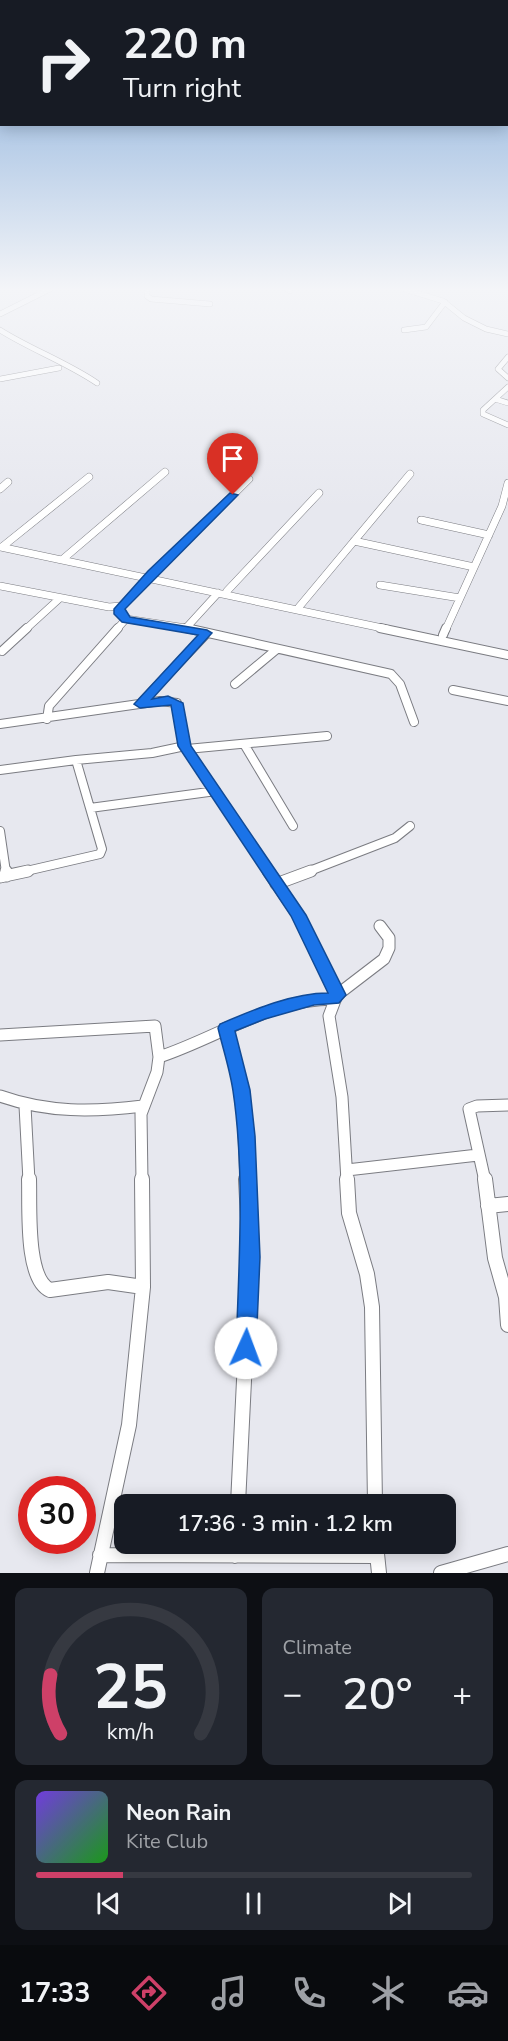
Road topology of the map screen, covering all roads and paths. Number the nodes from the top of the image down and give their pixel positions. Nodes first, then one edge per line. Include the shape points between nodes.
1 (60, 361) edge
2 (504, 361) edge
3 (15, 377) junction
4 (508, 378) edge
5 (0, 380) edge
6 (97, 383) dead end
7 (508, 387) edge
8 (495, 399) junction
9 (508, 403) edge
10 (508, 424) edge
11 (165, 472) dead end
12 (410, 474) dead end
13 (89, 477) dead end
14 (249, 479) dead end
15 (8, 482) dead end
16 (508, 483) edge
17 (0, 489) edge
18 (319, 493) dead end
19 (421, 520) dead end
20 (489, 535) junction
21 (354, 541) junction
22 (2, 545) edge
23 (65, 558) junction
24 (474, 567) junction
25 (151, 575) junction
26 (380, 585) dead end
27 (0, 586) edge
28 (228, 591) junction
29 (218, 593) junction
30 (60, 598) junction
31 (460, 598) junction
32 (121, 606) junction
33 (299, 607) junction
34 (126, 619) junction
35 (186, 628) junction
36 (207, 633) junction
37 (424, 634) junction
38 (443, 635) junction
39 (277, 649) junction
40 (508, 649) edge
41 (2, 651) dead end
42 (508, 655) edge
43 (235, 684) dead end
44 (453, 690) dead end
45 (508, 702) edge
46 (140, 704) junction
47 (46, 719) junction
48 (414, 722) dead end
49 (0, 724) edge
50 (327, 736) dead end
51 (244, 744) junction
52 (186, 748) junction
53 (76, 760) junction
54 (0, 770) edge
55 (216, 791) junction
56 (90, 808) junction
57 (293, 826) dead end
58 (410, 826) dead end
59 (0, 831) edge
60 (4, 876) edge
61 (276, 884) junction
62 (380, 926) dead end
63 (335, 997) junction
64 (226, 1028) junction
65 (0, 1035) edge
66 (159, 1057) junction
67 (0, 1096) edge
68 (25, 1106) junction
69 (142, 1106) junction
70 (508, 1106) edge
71 (478, 1155) junction
72 (347, 1170) junction
73 (508, 1204) edge
74 (489, 1206) junction
75 (144, 1287) junction
76 (508, 1310) edge
77 (508, 1325) edge
78 (238, 1494) edge
79 (375, 1494) edge
80 (127, 1554) edge
81 (377, 1554) edge
82 (508, 1554) edge
83 (100, 1555) junction
84 (97, 1573) edge
85 (379, 1573) edge
86 (441, 1573) edge

1 - 6 street
2 - 4 street via 498,369
3 - 3 street via 55,367 59,368
3 - 5 street
7 - 8 street
8 - 9 street
8 - 10 street via 483,414
11 - 23 street
12 - 21 street
13 - 22 street
14 - 25 street
15 - 17 street
16 - 20 street
18 - 28 street
19 - 20 street
20 - 24 street
21 - 24 street
21 - 33 street
22 - 23 street
23 - 25 street
24 - 31 street
25 - 28 street
25 - 29 street
25 - 32 street
26 - 31 street
27 - 30 street
28 - 33 street
29 - 35 street
29 - 37 street
30 - 32 street
30 - 41 street
31 - 38 street
32 - 34 street via 120,614
33 - 37 street
34 - 35 street
34 - 47 street via 49,706
35 - 36 street
36 - 39 street
36 - 46 street
37 - 38 street
37 - 42 street
38 - 40 street
39 - 43 street
39 - 48 street via 391,674 400,684
44 - 45 street
46 - 47 street
46 - 52 street via 168,700 177,703
47 - 49 street
50 - 51 street
51 - 52 street
51 - 57 street
52 - 53 street
52 - 55 street
53 - 54 street
53 - 56 street
55 - 56 street
55 - 61 street
56 - 60 street via 102,849 100,855
58 - 61 street via 395,838
59 - 60 street
61 - 63 street via 298,915
62 - 63 street via 389,938 388,953
63 - 64 street via 260,1014
63 - 72 street via 329,1016 342,1097
64 - 66 street via 195,1045
64 - 78 street via 242,1090 250,1257
65 - 66 street via 155,1026
66 - 69 street via 157,1072
67 - 68 street
68 - 69 street via 84,1113
68 - 75 street via 37,1280 50,1290 107,1281
69 - 75 street
70 - 71 street via 470,1109
71 - 72 street
71 - 74 street
72 - 79 street via 349,1213 372,1307
73 - 74 street
74 - 76 street via 495,1258
75 - 83 street via 129,1425
76 - 77 street
80 - 83 street
81 - 85 street
82 - 86 street
83 - 84 street

